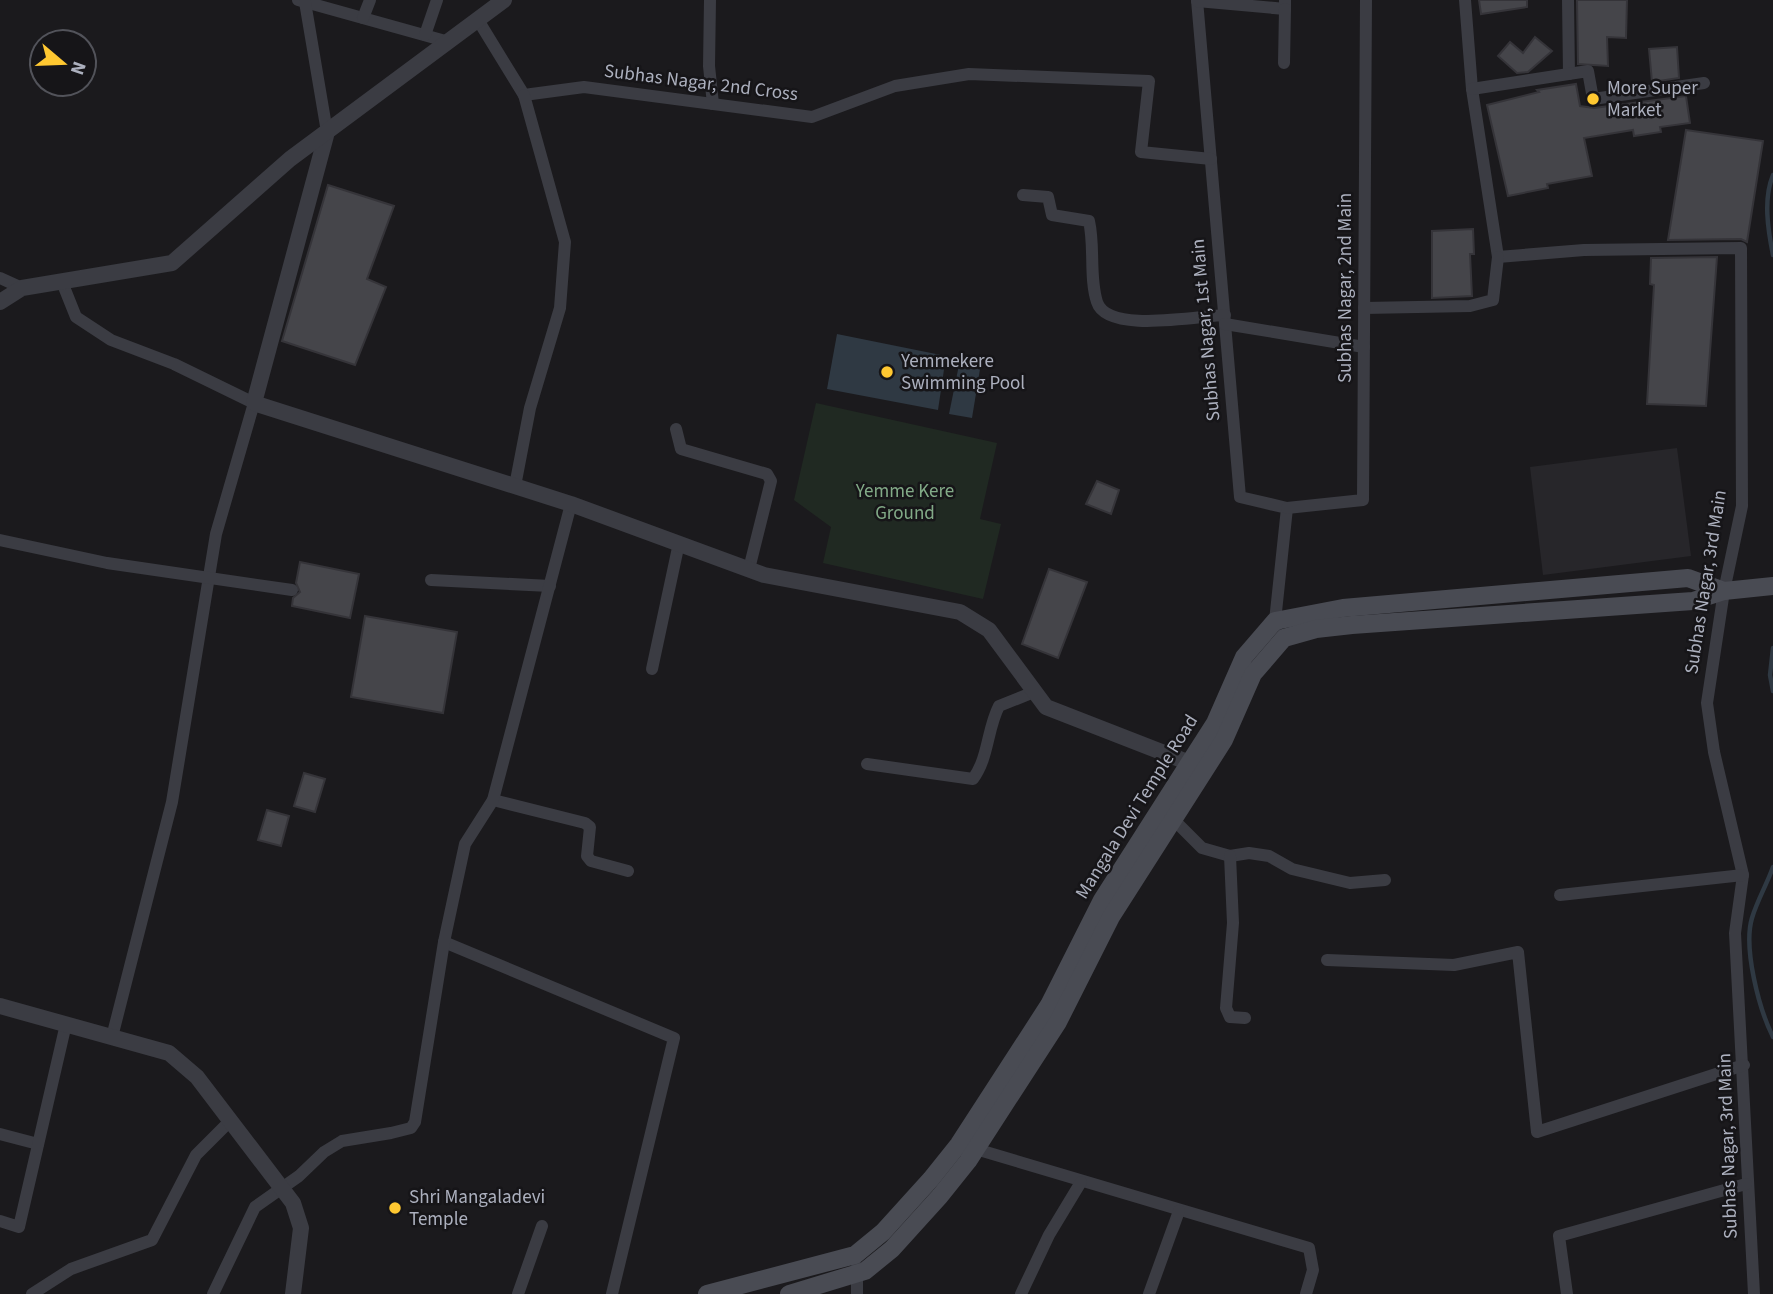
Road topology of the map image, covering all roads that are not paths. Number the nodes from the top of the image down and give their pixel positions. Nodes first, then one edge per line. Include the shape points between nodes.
1 (370, 0) edge
2 (437, 0) edge
3 (503, 0) edge
4 (710, 0) edge
5 (1197, 0) edge
6 (1366, 0) edge
7 (1465, 0) edge
8 (1568, 0) edge
9 (301, 1) edge
10 (1285, 5) edge
11 (363, 18) junction
12 (478, 20) junction
13 (425, 35) junction
14 (449, 42) junction
15 (1284, 63) dead end
16 (1569, 74) junction
17 (1704, 83) dead end
18 (1472, 89) junction
19 (524, 95) junction
20 (713, 104) junction
21 (327, 132) junction
22 (1211, 159) junction
23 (1023, 195) dead end
24 (1497, 257) junction
25 (0, 278) edge
26 (61, 282) junction
27 (22, 288) junction
28 (0, 302) edge
29 (1364, 307) junction
30 (1225, 319) junction
31 (1364, 347) junction
32 (254, 404) junction
33 (676, 429) dead end
34 (515, 486) junction
35 (571, 504) junction
36 (1287, 508) junction
37 (0, 540) edge
38 (679, 543) junction
39 (749, 569) junction
40 (208, 577) junction
41 (431, 580) dead end
42 (550, 586) junction
43 (1773, 586) edge
44 (292, 590) dead end
45 (1724, 591) junction
46 (1275, 621) junction
47 (1284, 638) junction
48 (652, 668) dead end
49 (1034, 691) junction
50 (867, 764) dead end
51 (1199, 766) junction
52 (493, 800) junction
53 (1174, 820) junction
54 (1230, 856) junction
55 (628, 871) dead end
56 (1743, 875) junction
57 (1385, 880) dead end
58 (1560, 895) dead end
59 (444, 942) junction
60 (1327, 960) dead end
61 (0, 1006) edge
62 (1245, 1018) dead end
63 (66, 1024) junction
64 (112, 1037) junction
65 (1744, 1065) junction
66 (229, 1122) junction
67 (0, 1134) edge
68 (38, 1144) junction
69 (968, 1147) junction
70 (1081, 1182) junction
71 (1746, 1184) junction
72 (282, 1187) junction
73 (1178, 1210) junction
74 (0, 1221) edge
75 (542, 1226) dead end
76 (855, 1255) junction
77 (858, 1274) junction
78 (32, 1294) edge
79 (213, 1294) edge
80 (293, 1294) edge
81 (518, 1294) edge
82 (612, 1294) edge
83 (708, 1294) edge
84 (789, 1294) edge
85 (857, 1294) edge
86 (1021, 1294) edge
87 (1149, 1294) edge
88 (1306, 1294) edge
89 (1567, 1294) edge
90 (1754, 1294) edge

1 - 11 street
2 - 13 street
3 - 12 street
4 - 20 street
5 - 10 street
5 - 22 street, Subhas Nagar, 1st Main
6 - 29 street, Subhas Nagar, 2nd Main
7 - 18 street
8 - 16 street
9 - 11 street
9 - 21 street
10 - 15 street
11 - 13 street
12 - 14 street
12 - 19 street
13 - 14 street
14 - 21 street
16 - 17 street via 1588,71 1593,99
16 - 18 street
18 - 24 street
19 - 20 street, Subhas Nagar, 2nd Cross via 584,87
19 - 34 street via 565,242 560,308 530,408
20 - 22 street, Subhas Nagar, 2nd Cross via 812,117 895,86 969,74 1149,81 1141,152
21 - 26 street via 172,263
21 - 32 street
22 - 30 street, Subhas Nagar, 1st Main
23 - 30 street via 1049,198 1052,215 1089,221 1097,300 1108,315 1128,321
24 - 29 street via 1493,300 1469,306
24 - 45 street, Subhas Nagar, 3rd Main via 1584,250 1741,248 1742,506
25 - 27 street
26 - 27 street
26 - 32 street via 76,317 111,340 174,363
27 - 28 street
29 - 31 street, Subhas Nagar, 2nd Main
30 - 31 street
30 - 36 street, Subhas Nagar, 1st Main via 1240,497
31 - 36 street, Subhas Nagar, 2nd Main via 1363,500
32 - 34 street
32 - 40 street
33 - 39 street via 681,449 767,474 771,481
34 - 35 street
35 - 38 street
35 - 42 street
36 - 46 street
37 - 40 street via 107,563
38 - 39 street
38 - 48 street
39 - 49 street via 960,612 989,630
40 - 44 street
40 - 64 street via 172,802
41 - 42 street
42 - 52 street
43 - 45 main road
45 - 46 main road via 1688,578 1343,608
45 - 47 main road via 1693,601 1352,625
45 - 56 street, Subhas Nagar, 3rd Main via 1707,703
46 - 47 street
46 - 51 main road, Mangala Devi Temple Road via 1244,657
47 - 51 main road, Mangala Devi Temple Road via 1254,674 1224,740
49 - 50 street via 999,706 983,764 973,779
49 - 51 street via 1046,707
51 - 53 main road, Mangala Devi Temple Road
51 - 69 main road, Mangala Devi Temple Road via 1102,900
52 - 55 street via 585,822 590,827 587,856 591,861
52 - 59 street via 465,844
53 - 54 street via 1202,848
53 - 69 main road, Mangala Devi Temple Road via 1111,917 1058,1022
54 - 57 street via 1269,856 1292,869 1350,883
54 - 62 street via 1233,923 1226,1008 1230,1017
56 - 58 street
56 - 65 street, Subhas Nagar, 3rd Main via 1735,933
59 - 72 street via 415,1122 411,1128 342,1140
59 - 82 street via 674,1038
60 - 65 street via 1454,965 1518,953 1537,1132
61 - 63 street
63 - 64 street
63 - 68 street
64 - 66 street via 169,1054 197,1076
65 - 71 street, Subhas Nagar, 3rd Main
66 - 72 street
66 - 78 street via 197,1155 152,1240 71,1269
67 - 68 street
68 - 74 street via 19,1227
69 - 70 street
69 - 76 main road, Mangala Devi Temple Road
69 - 77 main road, Mangala Devi Temple Road via 892,1249
70 - 73 street
70 - 86 street
71 - 89 street via 1559,1236
71 - 90 street, Subhas Nagar, 3rd Main
72 - 79 street via 255,1207
72 - 80 street via 301,1228
73 - 87 street
73 - 88 street via 1309,1248 1313,1270
75 - 81 street
76 - 77 street
76 - 83 main road, Mangala Devi Temple Road
77 - 84 main road, Mangala Devi Temple Road
77 - 85 street

